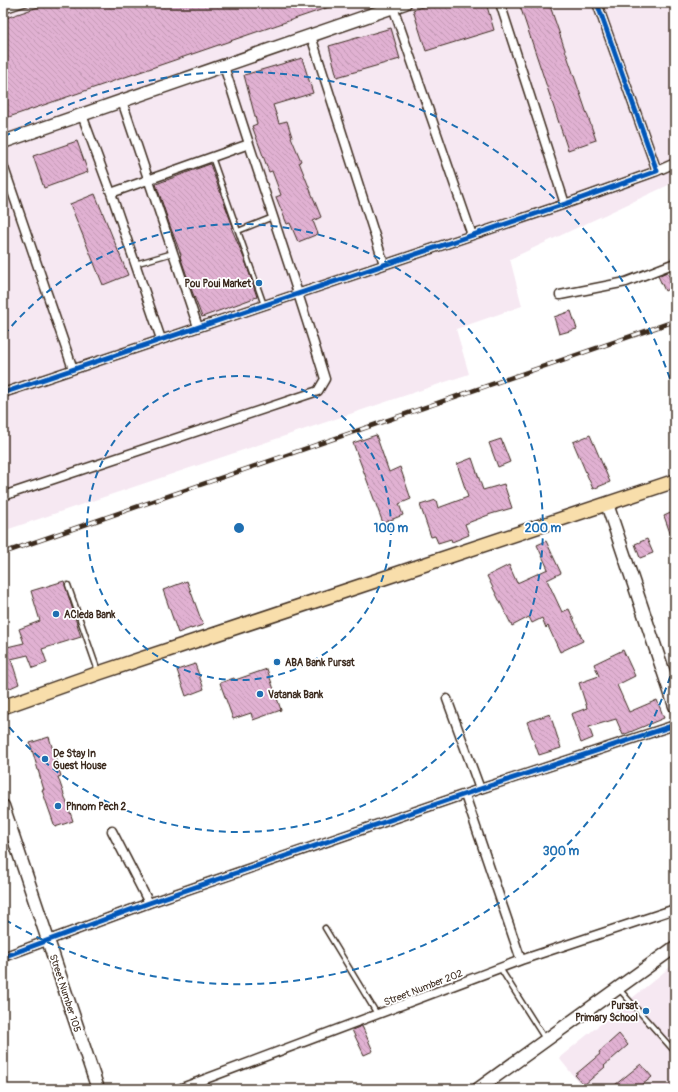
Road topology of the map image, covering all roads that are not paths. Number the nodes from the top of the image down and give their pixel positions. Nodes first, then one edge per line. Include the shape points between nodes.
1 (27, 3) edge
2 (500, 3) edge
3 (597, 3) edge
4 (399, 5) edge
5 (3, 11) edge
6 (311, 36) junction
7 (224, 66) junction
8 (122, 101) junction
9 (82, 115) junction
10 (3, 142) edge
11 (249, 144) junction
12 (212, 157) junction
13 (675, 163) edge
14 (3, 165) edge
15 (657, 171) junction
16 (148, 179) junction
17 (111, 193) junction
18 (565, 204) junction
19 (273, 217) junction
20 (238, 231) junction
21 (472, 235) junction
22 (173, 253) junction
23 (675, 263) edge
24 (135, 264) junction
25 (384, 264) junction
26 (299, 293) junction
27 (560, 294) dead end
28 (264, 305) junction
29 (198, 327) junction
30 (161, 339) junction
31 (73, 369) junction
32 (3, 392) edge
33 (675, 481) edge
34 (3, 496) edge
35 (607, 504) junction
36 (68, 584) dead end
37 (99, 673) junction
38 (447, 699) dead end
39 (675, 706) edge
40 (3, 707) edge
41 (675, 725) edge
42 (480, 789) junction
43 (465, 795) junction
44 (3, 806) edge
45 (112, 831) dead end
46 (149, 903) junction
47 (675, 909) edge
48 (325, 928) dead end
49 (49, 941) junction
50 (675, 947) edge
51 (3, 957) edge
52 (521, 960) junction
53 (500, 968) junction
54 (618, 989) junction
55 (377, 1014) junction
56 (546, 1041) junction
57 (675, 1052) edge
58 (98, 1089) edge
59 (179, 1089) edge
60 (478, 1089) edge

1 - 5 lane
2 - 18 street
3 - 15 street
4 - 6 street
4 - 21 street
6 - 7 street
6 - 25 street
7 - 8 street
7 - 11 street
8 - 9 street
8 - 16 street
9 - 10 street
9 - 17 street
11 - 12 street
11 - 19 street
12 - 16 street
12 - 20 lane
13 - 15 street
14 - 31 street
15 - 18 street
16 - 17 street
16 - 22 street
17 - 24 street
18 - 21 street
19 - 20 lane
19 - 26 street
20 - 28 lane
21 - 25 street
22 - 24 lane
22 - 29 street
23 - 27 street via 626,282
24 - 30 street
25 - 26 street
26 - 28 street
26 - 34 street via 325,379 318,391
28 - 29 street
29 - 30 street
30 - 31 street
31 - 32 street
33 - 35 main road
35 - 37 main road
35 - 39 street
36 - 37 lane
37 - 40 main road
38 - 42 street
41 - 42 street
42 - 43 street
43 - 46 street
43 - 52 street
44 - 49 street, Street Number 105
45 - 46 street
46 - 49 street
47 - 52 street, Street Number 202
48 - 55 lane
49 - 51 street
49 - 58 street, Street Number 105
50 - 54 street
52 - 53 street, Street Number 202
53 - 55 street, Street Number 202
53 - 56 lane
54 - 56 street
54 - 57 lane
55 - 59 street, Street Number 202
56 - 60 street

